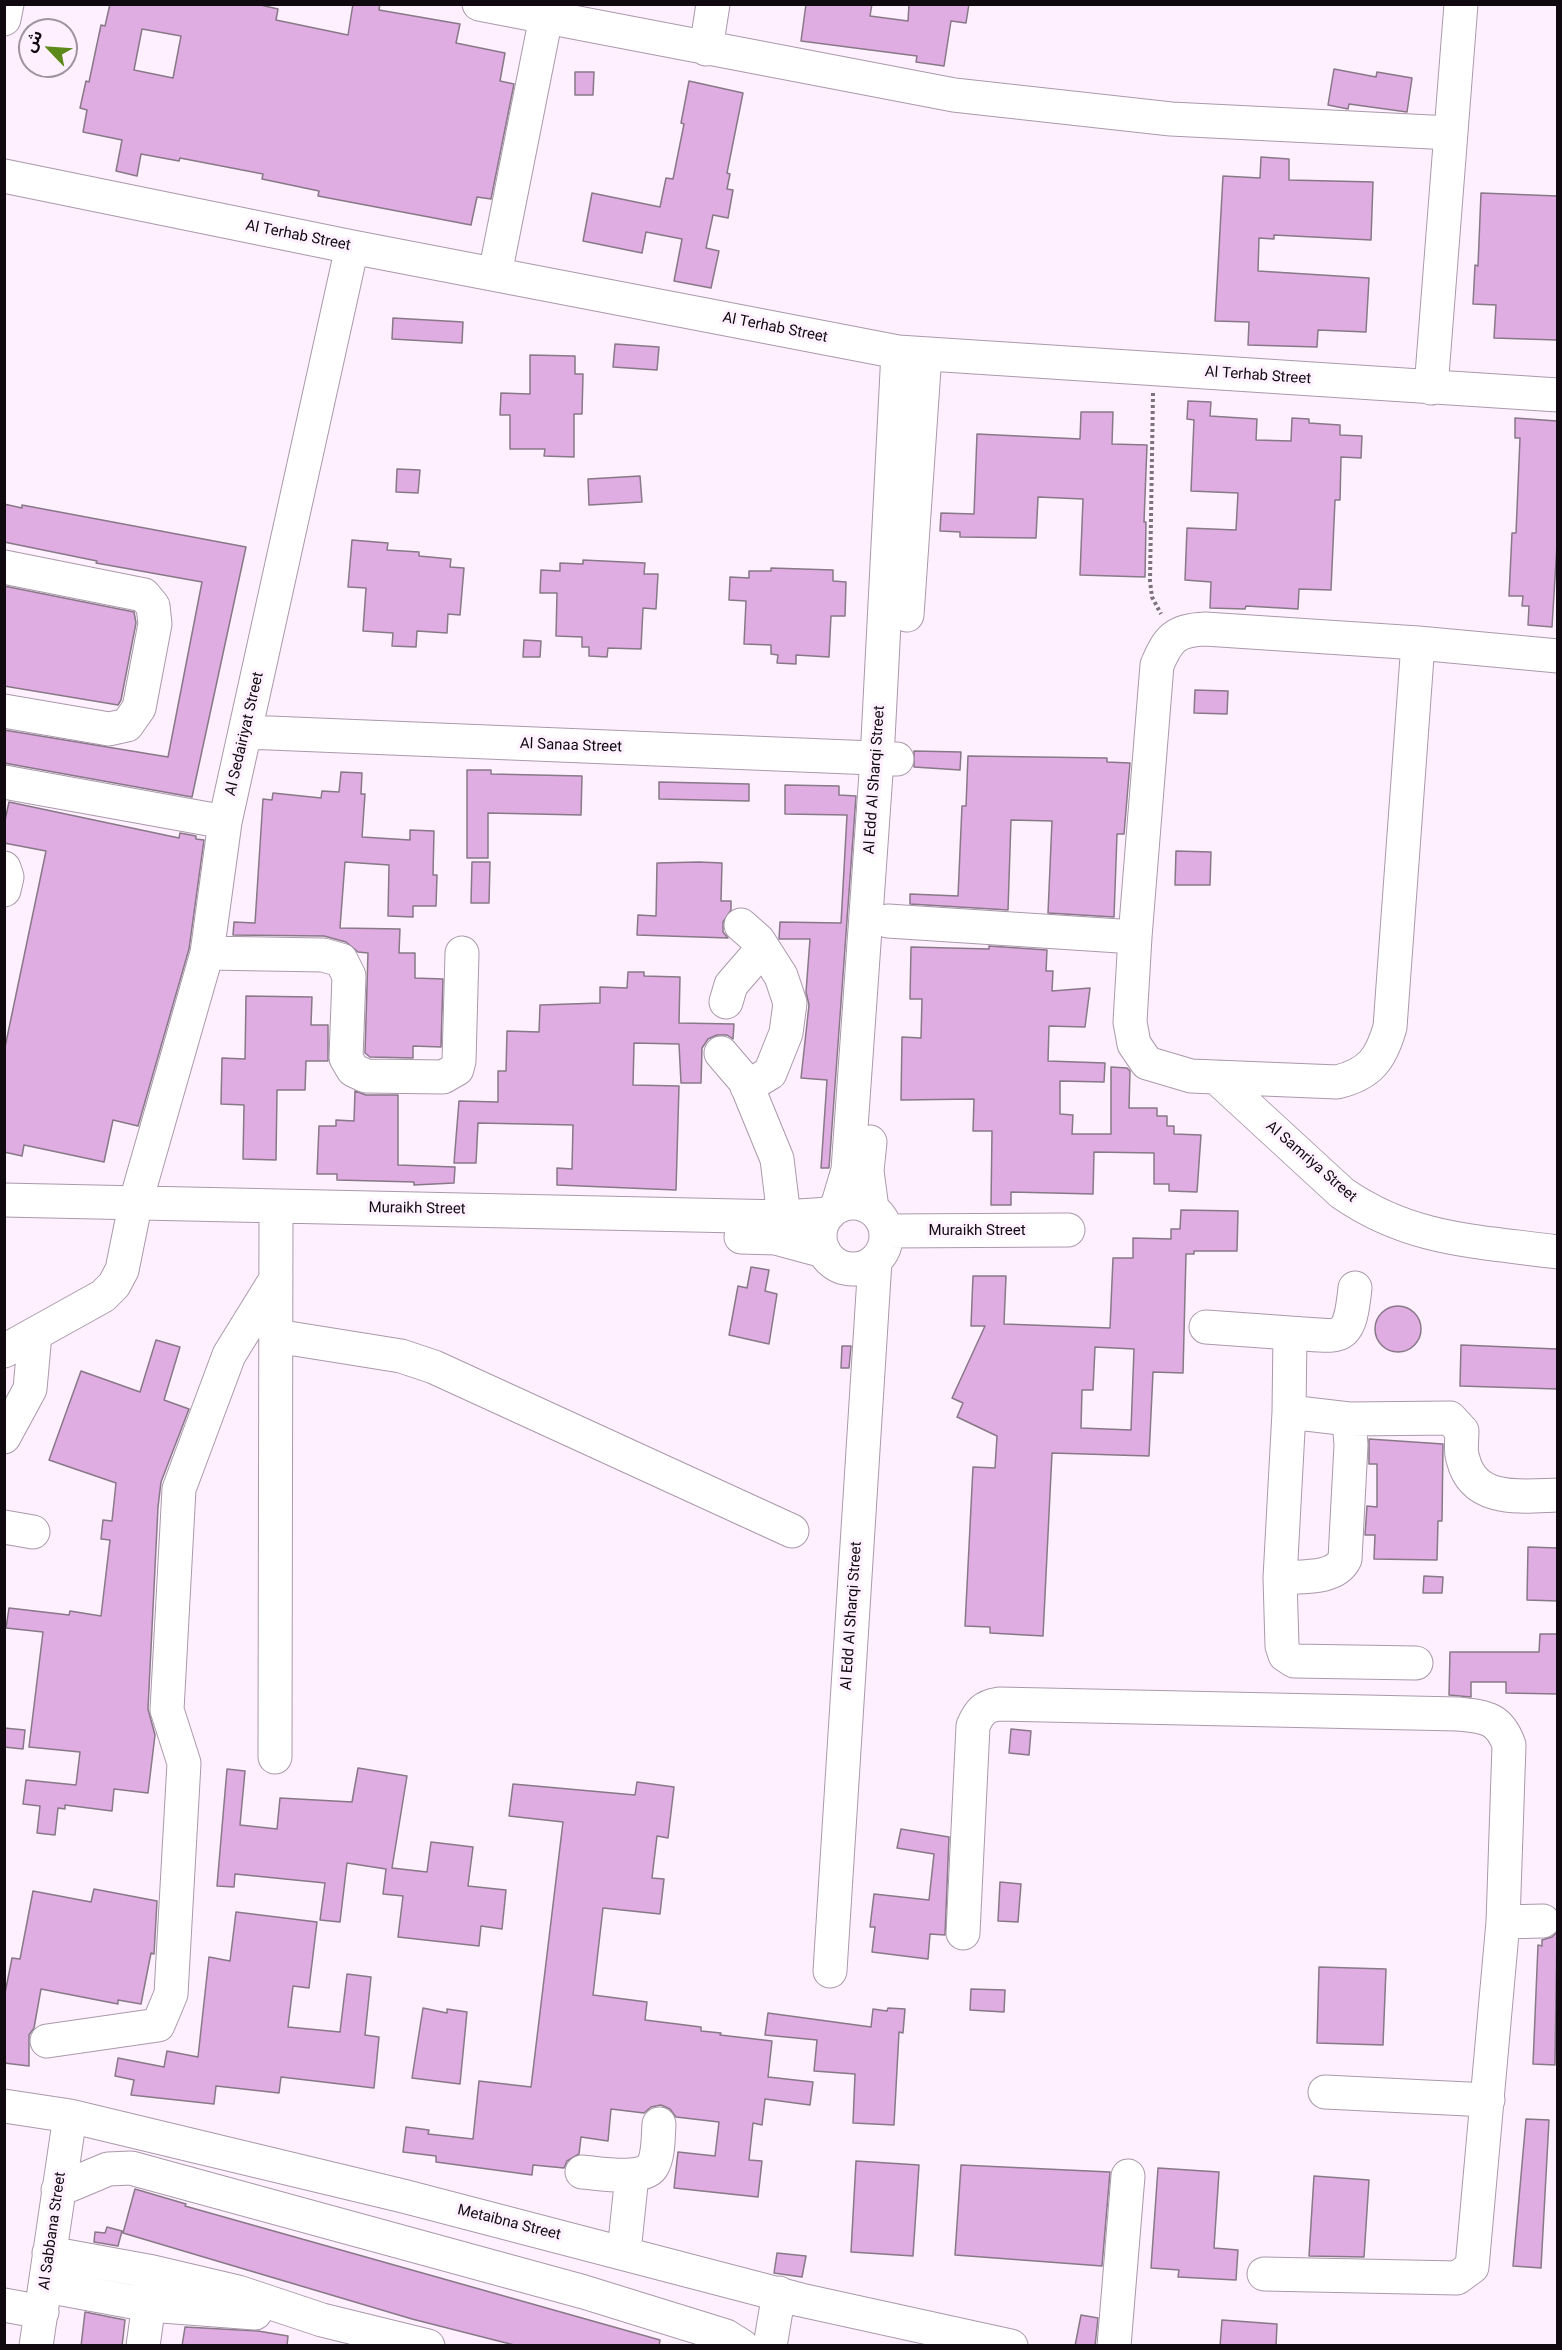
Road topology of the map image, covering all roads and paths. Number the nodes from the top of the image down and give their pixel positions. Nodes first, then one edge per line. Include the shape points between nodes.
1 (7, 4) edge
2 (479, 4) edge
3 (713, 4) edge
4 (1461, 4) edge
5 (546, 17) junction
6 (4, 18) edge
7 (706, 49) junction
8 (1451, 133) junction
9 (4, 176) edge
10 (352, 247) junction
11 (495, 274) junction
12 (912, 353) junction
13 (1153, 369) junction
14 (1431, 388) junction
15 (1557, 395) edge
16 (4, 567) edge
17 (1175, 635) junction
18 (1418, 643) junction
19 (1557, 656) edge
20 (4, 711) edge
21 (246, 732) junction
22 (887, 759) junction
23 (4, 782) edge
24 (225, 822) junction
25 (4, 868) edge
26 (4, 890) edge
27 (888, 921) junction
28 (1135, 937) junction
29 (207, 953) junction
30 (462, 953) dead end
31 (726, 1002) dead end
32 (721, 1053) dead end
33 (1216, 1077) junction
34 (747, 1087) junction
35 (4, 1200) edge
36 (134, 1210) junction
37 (833, 1210) junction
38 (276, 1215) junction
39 (4, 1216) edge
40 (784, 1217) junction
41 (879, 1220) junction
42 (1068, 1230) dead end
43 (824, 1251) junction
44 (1557, 1252) edge
45 (875, 1262) junction
46 (276, 1279) junction
47 (1355, 1288) dead end
48 (1206, 1327) dead end
49 (1290, 1333) junction
50 (35, 1334) junction
51 (276, 1336) junction
52 (4, 1351) edge
53 (1289, 1412) junction
54 (1349, 1419) junction
55 (4, 1437) edge
56 (1557, 1495) edge
57 (792, 1531) dead end
58 (1280, 1578) junction
59 (1416, 1663) dead end
60 (274, 1757) dead end
61 (1503, 1922) junction
62 (1543, 1922) dead end
63 (963, 1934) dead end
64 (830, 1971) dead end
65 (47, 2041) dead end
66 (1325, 2092) dead end
67 (1488, 2100) junction
68 (5, 2106) edge
69 (70, 2116) junction
70 (659, 2124) dead end
71 (582, 2172) dead end
72 (632, 2175) junction
73 (1128, 2176) dead end
74 (58, 2190) junction
75 (624, 2252) junction
76 (49, 2253) junction
77 (153, 2272) junction
78 (1264, 2274) dead end
79 (779, 2294) junction
80 (44, 2299) junction
81 (4, 2305) edge
82 (149, 2305) junction
83 (322, 2320) junction
84 (36, 2346) edge
85 (143, 2346) edge
86 (428, 2346) edge
87 (742, 2346) edge
88 (770, 2346) edge
89 (1011, 2346) edge
90 (1114, 2346) edge

1 - 6 street
2 - 5 street
3 - 7 street
4 - 8 street
5 - 7 street
5 - 11 street
7 - 8 street via 954,95 1171,119
8 - 14 street
9 - 10 street, Al Terhab Street
10 - 11 street, Al Terhab Street
10 - 21 street, Al Sedairiyat Street
11 - 12 street, Al Terhab Street
12 - 13 street, Al Terhab Street
12 - 22 street, Al Edd Al Sharqi Street
13 - 14 street, Al Terhab Street
13 - 17 path via 1150,581 1152,597
14 - 15 street, Al Terhab Street
16 - 20 street via 144,596 153,606 155,624 140,708 127,725 110,729
17 - 18 street via 1205,630
17 - 28 street via 1157,665
18 - 19 street
18 - 33 street via 1390,1028 1383,1052 1355,1078 1337,1082
21 - 22 street, Al Sanaa Street
21 - 24 street, Al Sedairiyat Street
22 - 27 street, Al Edd Al Sharqi Street
22 - 37 street, Al Edd Al Sharqi Street via 848,1170
23 - 24 street
24 - 29 street, Al Sedairiyat Street
25 - 26 street
27 - 28 street
27 - 41 street, Al Edd Al Sharqi Street via 867,1171
28 - 33 street via 1130,1022 1134,1044 1147,1062 1163,1069
29 - 30 street via 323,955 341,960 349,976 346,1058 353,1070 366,1076 443,1077 457,1069 459,1061
29 - 36 street, Al Sedairiyat Street
31 - 34 street via 752,936 781,976 790,1003 786,1033 770,1073
32 - 34 street
33 - 44 street, Al Samriya Street via 1342,1193 1382,1218 1417,1231
34 - 40 street via 777,1159
35 - 36 street, Muraikh Street
36 - 38 street, Muraikh Street
36 - 39 street, Muraikh Street
36 - 50 street, Al Sedairiyat Street via 122,1270 114,1285 103,1296
37 - 40 street, Muraikh Street
37 - 41 street via 852,1203
37 - 43 street via 820,1236
38 - 40 street, Muraikh Street
38 - 43 street, Muraikh Street via 776,1238
38 - 46 street
41 - 42 street, Muraikh Street
41 - 45 street via 884,1248
43 - 45 street via 843,1268 860,1269
45 - 64 street, Al Edd Al Sharqi Street
46 - 51 street
46 - 65 street via 229,1355 179,1489 167,1710 184,1763 171,1994 158,2025
47 - 49 street via 1352,1318 1346,1331 1337,1335
48 - 49 street
49 - 53 street
50 - 52 street, Al Sedairiyat Street
50 - 55 street via 30,1389
51 - 57 street via 401,1356 434,1368
51 - 60 street
53 - 54 street
53 - 58 street
54 - 56 street via 1450,1418 1462,1431 1462,1459 1473,1480 1506,1497
54 - 58 street via 1345,1559 1333,1572
58 - 59 street via 1282,1646 1285,1655 1294,1661
61 - 62 street
61 - 63 street via 1509,1745 1504,1731 1488,1717 999,1704 979,1713 973,1726
61 - 67 street
66 - 67 street
67 - 78 street via 1472,2267 1457,2278
68 - 69 street, Metaibna Street
69 - 74 street, Al Sabbana Street
69 - 75 street, Metaibna Street
70 - 72 street via 652,2167
71 - 72 street
72 - 75 street
73 - 90 street
74 - 76 street, Al Sabbana Street
74 - 87 street via 108,2169 131,2168 584,2292 726,2336
75 - 79 street, Metaibna Street
76 - 77 street
76 - 80 street, Al Sabbana Street
77 - 82 street
77 - 83 street via 238,2292
79 - 88 street
79 - 89 street, Metaibna Street
80 - 81 street
80 - 82 street
80 - 84 street, Al Sabbana Street
82 - 83 street
82 - 85 street
83 - 86 street

